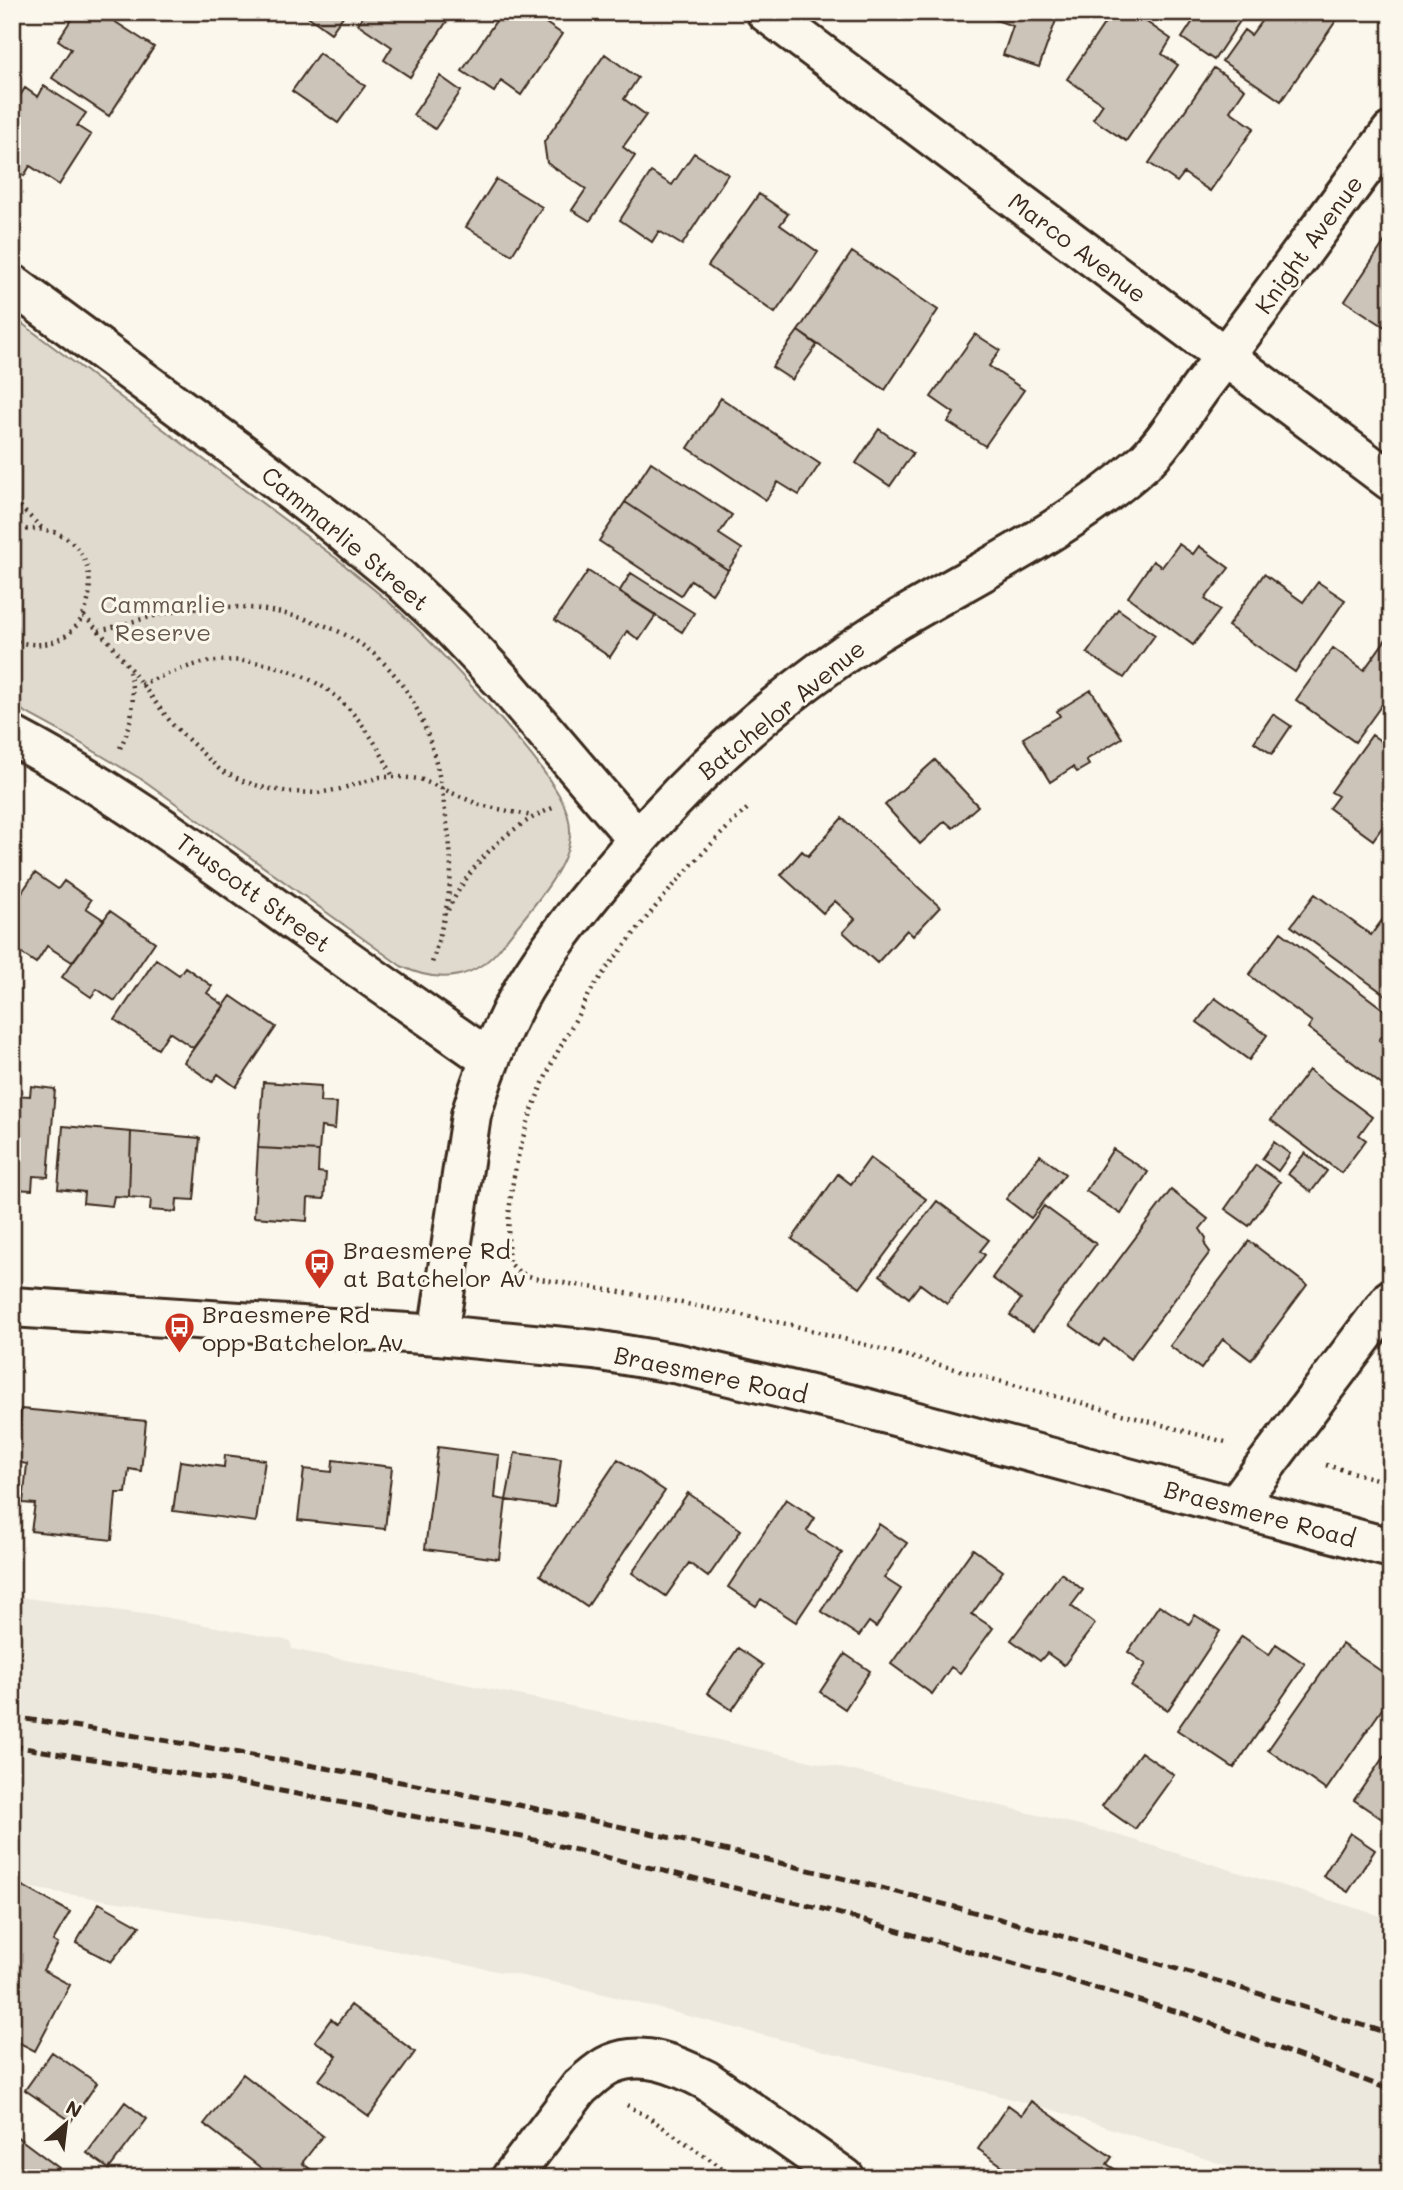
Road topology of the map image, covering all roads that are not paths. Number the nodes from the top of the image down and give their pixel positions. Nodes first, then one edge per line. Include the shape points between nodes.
1 (766, 12) edge
2 (1391, 132) edge
3 (12, 284) edge
4 (1224, 357) junction
5 (1391, 481) edge
6 (12, 736) edge
7 (637, 839) junction
8 (489, 1059) junction
9 (1391, 1299) edge
10 (12, 1307) edge
11 (438, 1335) junction
12 (1235, 1506) junction
13 (1391, 1548) edge
14 (511, 2178) edge
15 (845, 2178) edge

1 - 4 street, Marco Avenue
2 - 4 street, Knight Avenue
3 - 7 street, Cammarlie Street via 258,465 401,580 504,684
4 - 5 street, Marco Avenue
4 - 7 street, Batchelor Avenue via 1147,460 1116,486 1080,514 873,635 817,674 705,766
6 - 8 street, Truscott Street via 147,816
7 - 8 street, Batchelor Avenue via 549,951 523,990
8 - 11 street, Batchelor Avenue via 471,1115
9 - 12 street
10 - 11 street, Braesmere Road
11 - 12 street, Braesmere Road via 595,1350 759,1381
12 - 13 street, Braesmere Road
14 - 15 street via 587,2081 611,2064 633,2059 658,2060 682,2068

